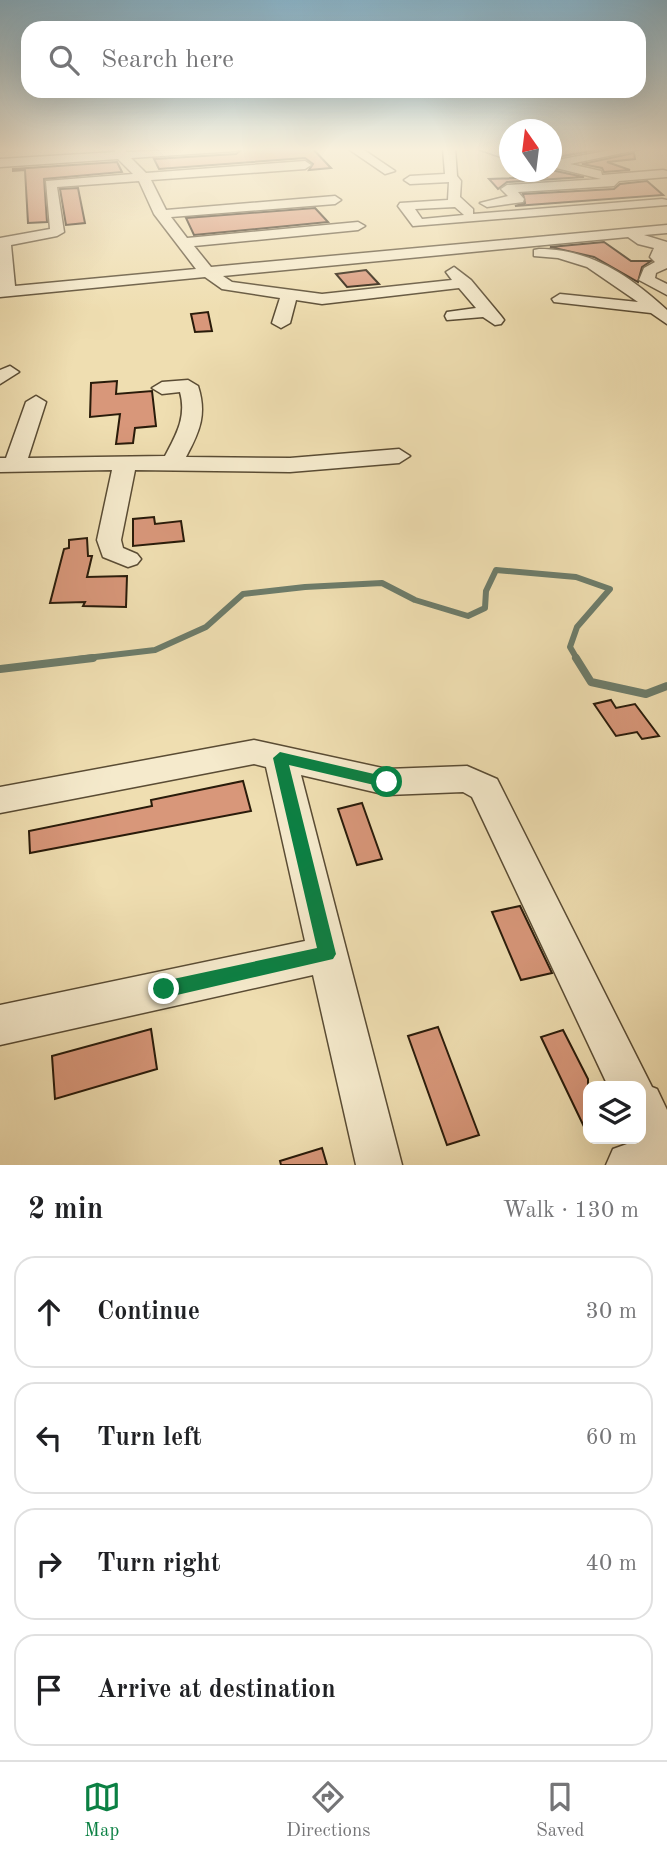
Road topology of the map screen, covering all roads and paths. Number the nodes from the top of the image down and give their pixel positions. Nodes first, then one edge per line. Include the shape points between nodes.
1 (53, 202) edge
2 (155, 202) edge
3 (247, 202) edge
4 (306, 202) edge
5 (337, 202) edge
6 (479, 202) edge
7 (587, 202) edge
8 (460, 204) junction
9 (250, 207) junction
10 (161, 214) junction
11 (475, 219) junction
12 (434, 222) junction
13 (667, 227) edge
14 (630, 232) junction
15 (369, 238) junction
16 (186, 242) junction
17 (502, 242) junction
18 (432, 248) junction
19 (204, 269) junction
20 (626, 280) junction
21 (647, 280) junction
22 (464, 283) junction
23 (576, 287) dead end
24 (2, 288) edge
25 (667, 290) edge
26 (289, 296) junction
27 (561, 299) dead end
28 (652, 308) junction
29 (453, 316) dead end
30 (667, 318) edge
31 (281, 323) dead end
32 (162, 388) dead end
33 (36, 402) dead end
34 (399, 456) dead end
35 (125, 463) junction
36 (172, 463) junction
37 (8, 465) edge
38 (128, 559) dead end
39 (280, 758) junction
40 (0, 800) edge
41 (327, 954) junction
42 (0, 1025) edge
43 (629, 1081) edge
44 (646, 1126) edge
45 (654, 1159) edge
46 (379, 1165) edge

1 - 24 street via 57,232 3,242
2 - 10 street
3 - 9 street
4 - 9 street
5 - 15 street
6 - 8 street
7 - 11 street
8 - 11 street
8 - 12 street via 405,206 418,223
9 - 10 street
10 - 16 street
11 - 12 street
11 - 17 street
12 - 18 street via 439,232 423,237
13 - 14 street
13 - 17 street
14 - 17 street
14 - 21 street via 662,245 657,257 665,263 649,271
15 - 16 street
15 - 18 street
15 - 19 street
16 - 19 street
17 - 18 street
17 - 20 street via 518,255 560,251
18 - 19 street
18 - 22 street
19 - 24 street
19 - 26 street via 228,286
20 - 21 street
20 - 23 street via 616,285
20 - 28 street
21 - 25 street
22 - 26 street via 322,299
22 - 29 street via 491,315
26 - 31 street
27 - 28 street
28 - 30 street
32 - 36 street via 188,386 196,407
33 - 37 street
34 - 36 street via 279,465
35 - 36 street
35 - 37 street
35 - 38 street via 109,540 112,552
39 - 40 street via 254,752
39 - 41 street
39 - 43 street via 387,782 480,782
41 - 42 street
41 - 46 street
44 - 45 street

